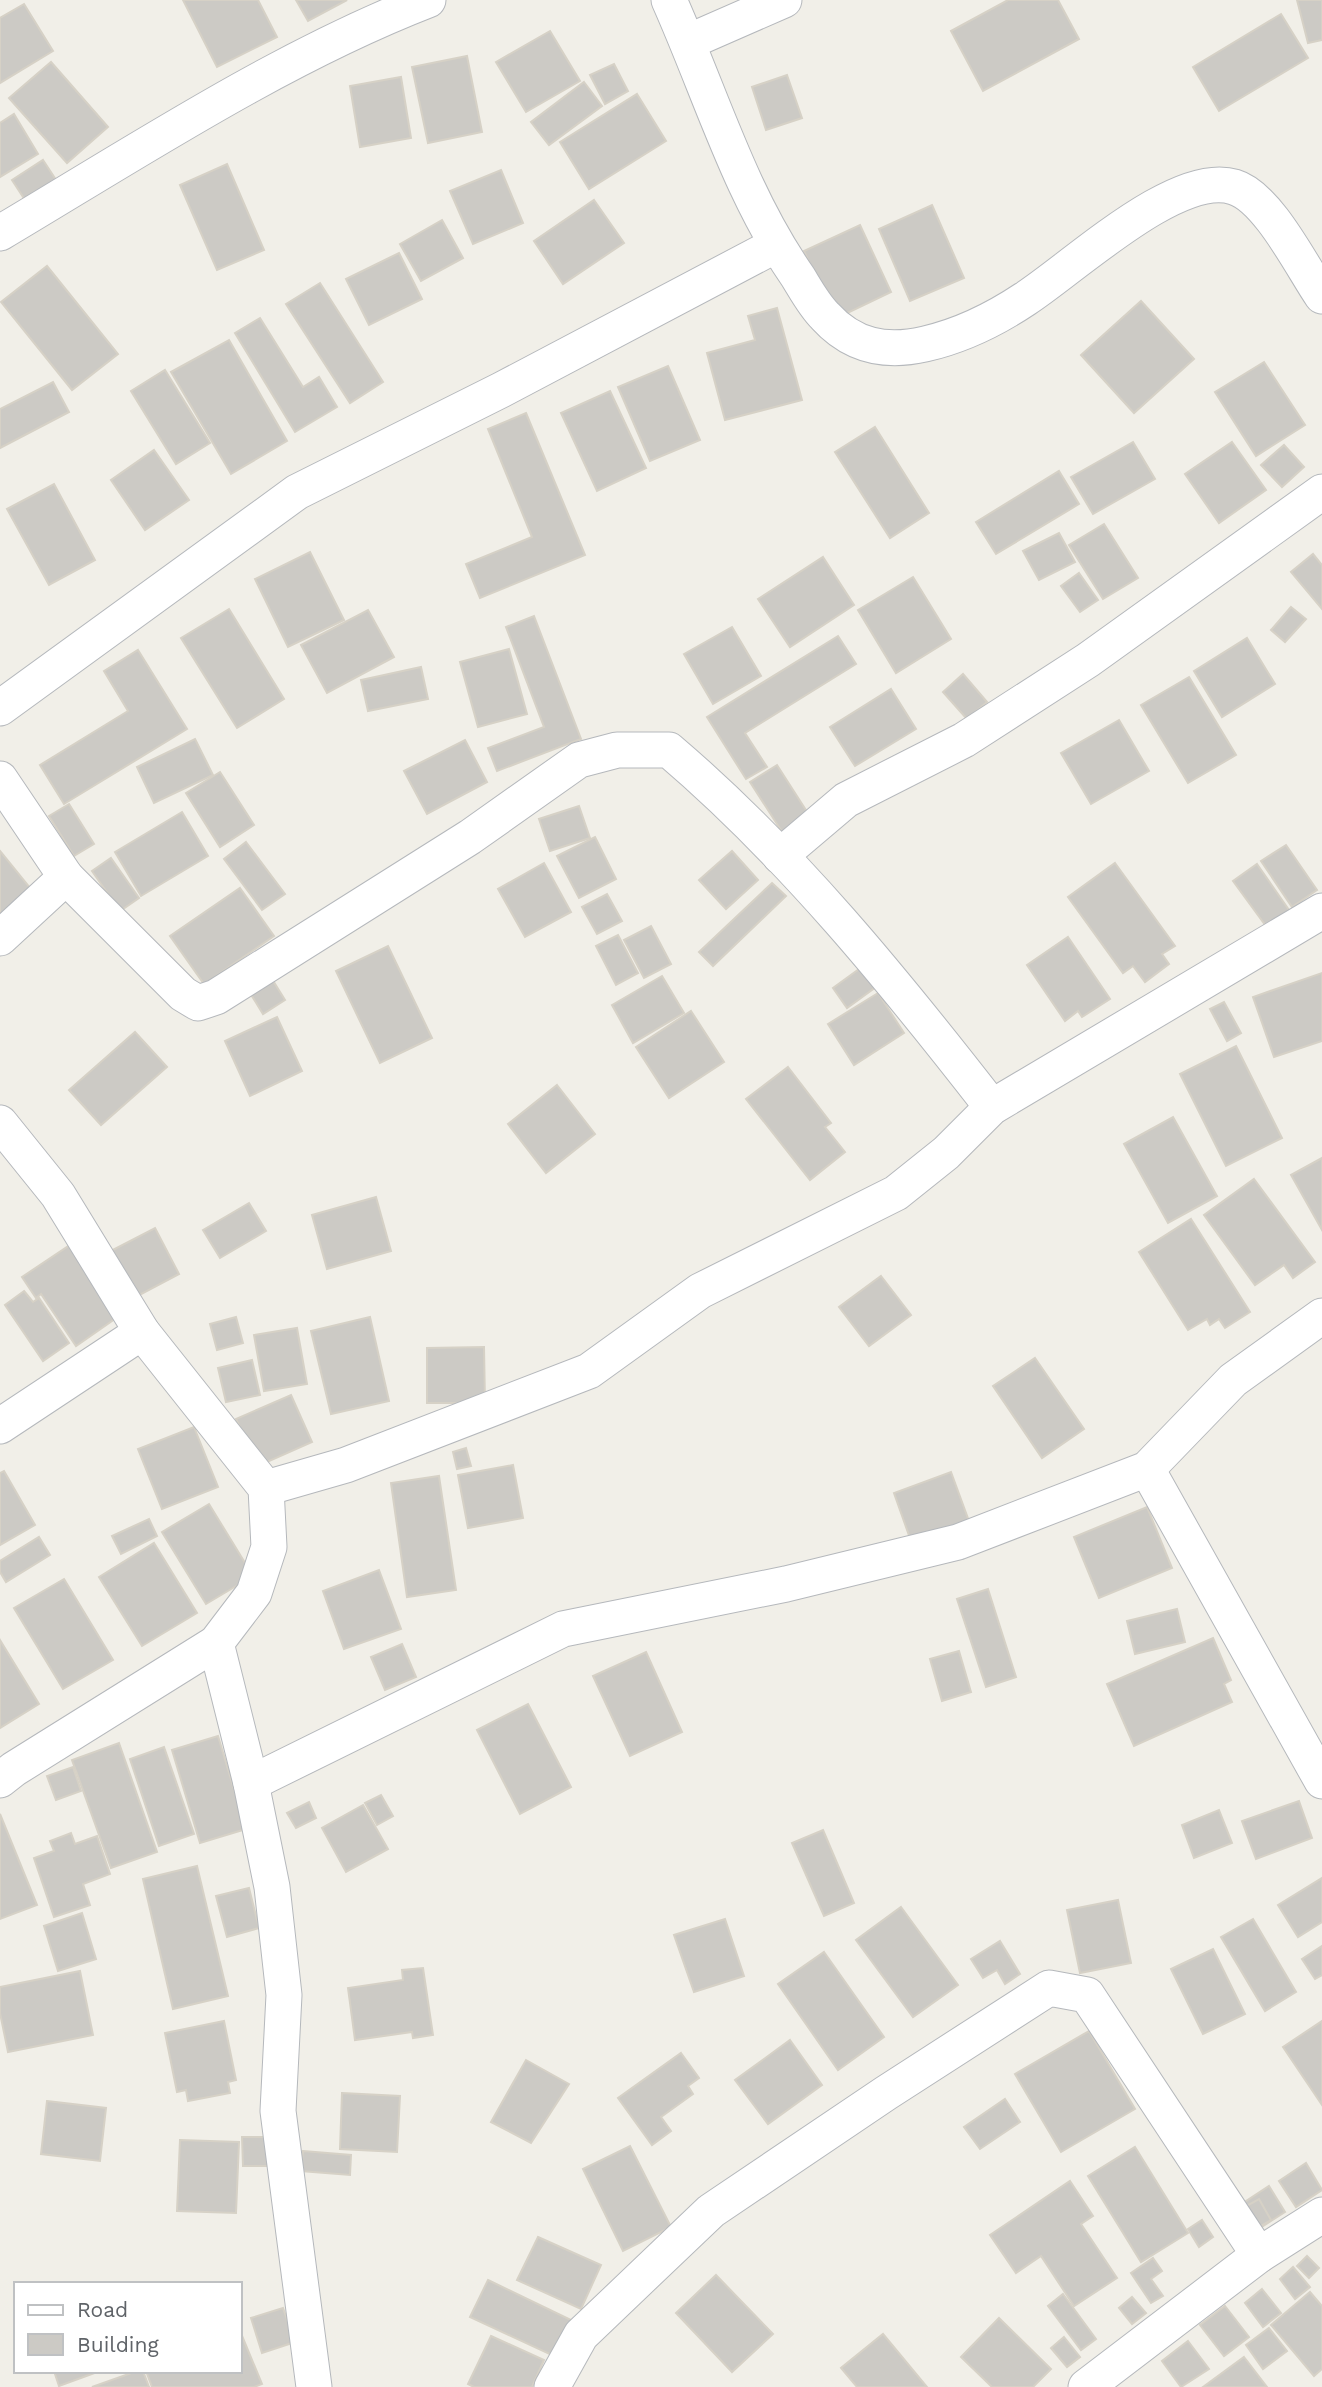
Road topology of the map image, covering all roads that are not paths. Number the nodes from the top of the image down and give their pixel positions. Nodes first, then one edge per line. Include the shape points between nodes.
1 (428, 0) edge
2 (669, 0) edge
3 (785, 0) edge
4 (688, 42) junction
5 (0, 233) edge
6 (776, 245) junction
7 (1322, 296) edge
8 (1322, 492) edge
9 (0, 708) edge
10 (0, 779) edge
11 (780, 856) junction
12 (66, 877) junction
13 (1322, 911) edge
14 (0, 938) edge
15 (992, 1107) junction
16 (0, 1123) edge
17 (1322, 1316) edge
18 (142, 1332) junction
19 (0, 1426) edge
20 (1147, 1469) junction
21 (266, 1488) junction
22 (216, 1643) junction
23 (0, 1780) edge
24 (1322, 1781) edge
25 (251, 1783) junction
26 (1322, 2215) edge
27 (1259, 2255) junction
28 (314, 2387) edge
29 (552, 2387) edge
30 (1086, 2387) edge

1 - 5 street via 365,24
2 - 4 street
3 - 4 street
4 - 6 street via 725,143
6 - 7 street via 824,316 853,340 897,350 952,337 1024,300 1150,208 1201,184 1234,187 1263,207
6 - 9 street via 297,492
8 - 11 street via 1088,660 964,740 846,800
10 - 12 street
11 - 12 street via 727,800 669,750 617,750 579,760 470,837 216,997 198,1003 183,994
11 - 15 street via 916,1009
12 - 14 street
13 - 15 street
15 - 21 street via 946,1153 896,1193 700,1291 589,1371 346,1465
16 - 18 street via 58,1195
17 - 20 street via 1233,1380
18 - 19 street
18 - 21 street
20 - 24 street
20 - 25 street via 958,1542 786,1584 563,1629
21 - 22 street via 269,1547 254,1593
22 - 23 street
22 - 25 street
25 - 28 street via 272,1886 284,1995 278,2110
26 - 27 street
27 - 29 street via 1087,1995 1049,1988 711,2211 581,2335
27 - 30 street

